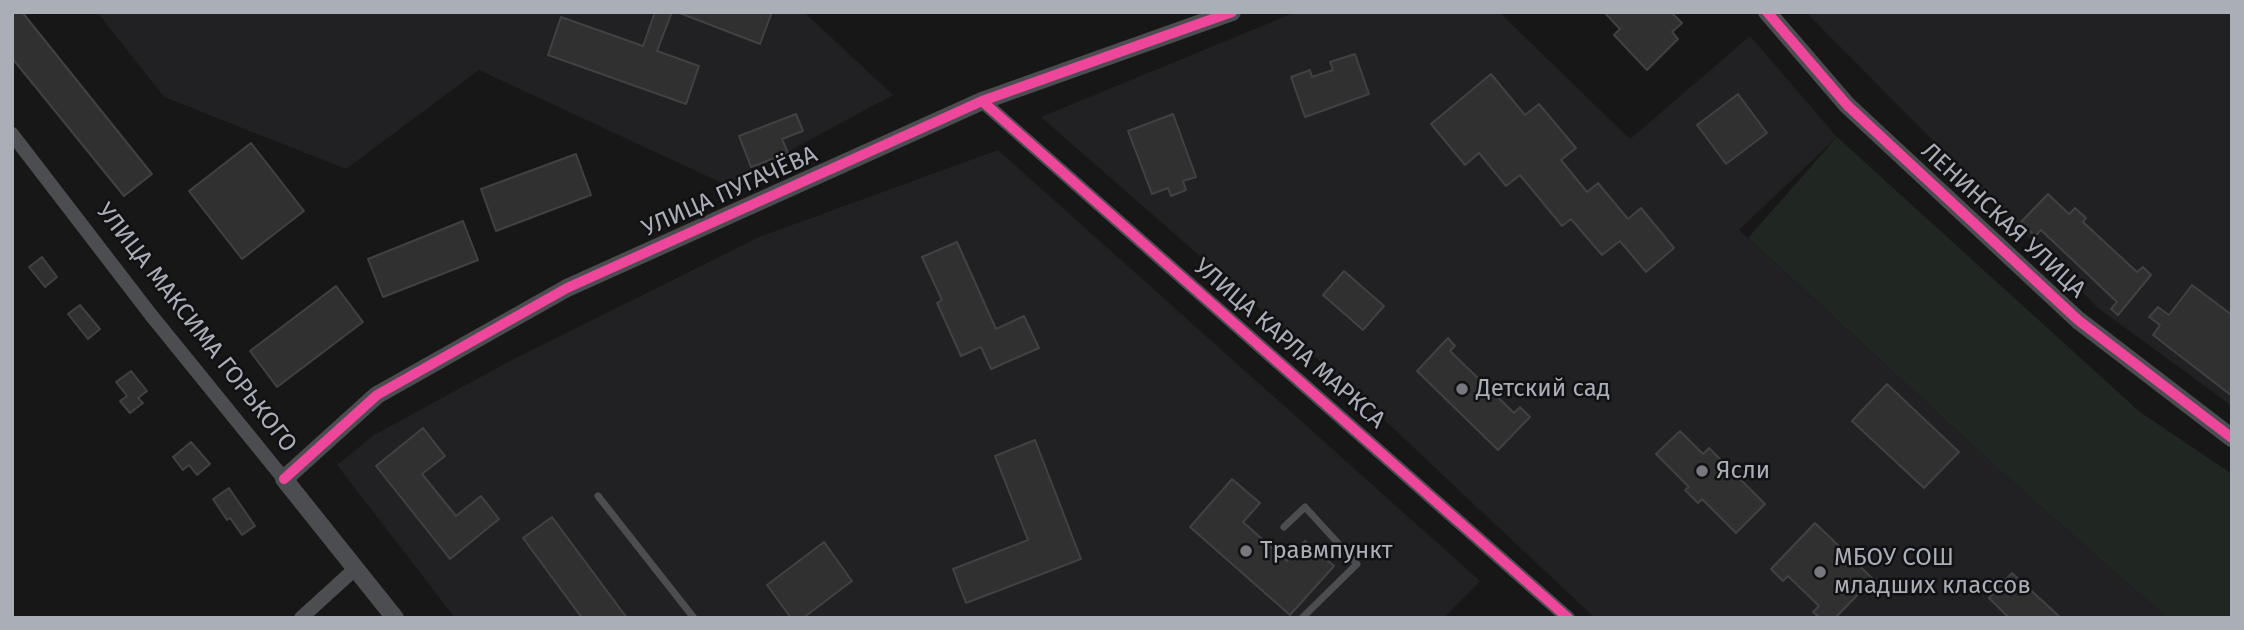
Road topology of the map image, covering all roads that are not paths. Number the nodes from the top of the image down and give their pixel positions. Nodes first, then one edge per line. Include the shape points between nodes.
1 (1232, 12) edge
2 (1767, 12) edge
3 (982, 101) junction
4 (12, 134) edge
5 (2232, 438) edge
6 (284, 479) junction
7 (598, 496) dead end
8 (1284, 527) dead end
9 (356, 568) junction
10 (301, 618) edge
11 (395, 618) edge
12 (694, 618) edge
13 (1302, 618) edge
14 (1568, 618) edge

1 - 3 street, УЛИЦА ПУГАЧЁВА
2 - 5 street, ЛЕНИНСКАЯ УЛИЦА via 1847,105 2078,320
3 - 6 street, УЛИЦА ПУГАЧЁВА via 567,288 377,395
3 - 14 street, УЛИЦА КАРЛА МАРКСА
4 - 6 street, УЛИЦА МАКСИМА ГОРЬКОГО
6 - 9 street, УЛИЦА МАКСИМА ГОРЬКОГО
7 - 12 lane
8 - 13 lane via 1305,507 1357,564
9 - 10 street
9 - 11 street, УЛИЦА МАКСИМА ГОРЬКОГО

